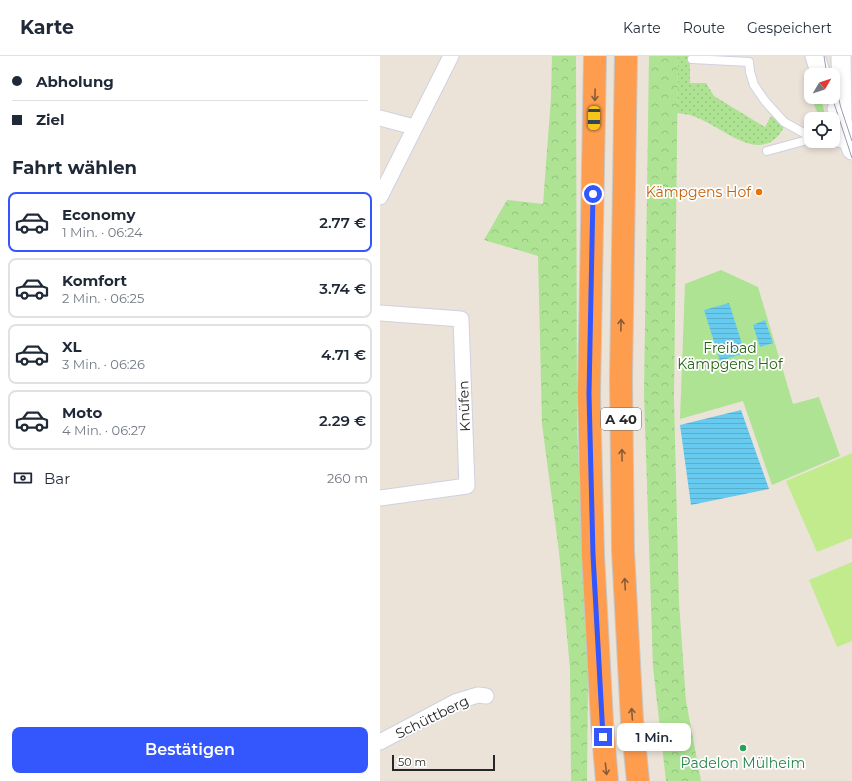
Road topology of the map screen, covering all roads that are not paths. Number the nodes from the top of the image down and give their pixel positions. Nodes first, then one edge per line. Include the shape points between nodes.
1 (451, 56) edge
2 (596, 56) edge
3 (626, 56) edge
4 (815, 56) edge
5 (841, 56) edge
6 (696, 58) edge
7 (819, 68) edge
8 (834, 104) edge
9 (380, 118) edge
10 (842, 120) junction
11 (414, 127) junction
12 (804, 134) edge
13 (804, 140) edge
14 (845, 146) edge
15 (767, 151) dead end
16 (380, 197) edge
17 (380, 313) edge
18 (380, 498) edge
19 (486, 696) dead end
20 (380, 742) edge
21 (607, 781) edge
22 (638, 781) edge

1 - 11 street
2 -> 21 highway, A 40 via 589,394 593,555
22 -> 3 highway, A 40 via 632,720 623,551 620,379
4 - 7 street
5 - 10 street
6 - 12 lane via 749,62 754,85 765,101 784,122
8 - 10 street
9 - 11 street
10 - 14 street
11 - 16 street
13 - 15 lane
17 - 18 street, Knüfen via 461,319 467,486
19 - 20 street, Schüttberg via 478,695 455,702

